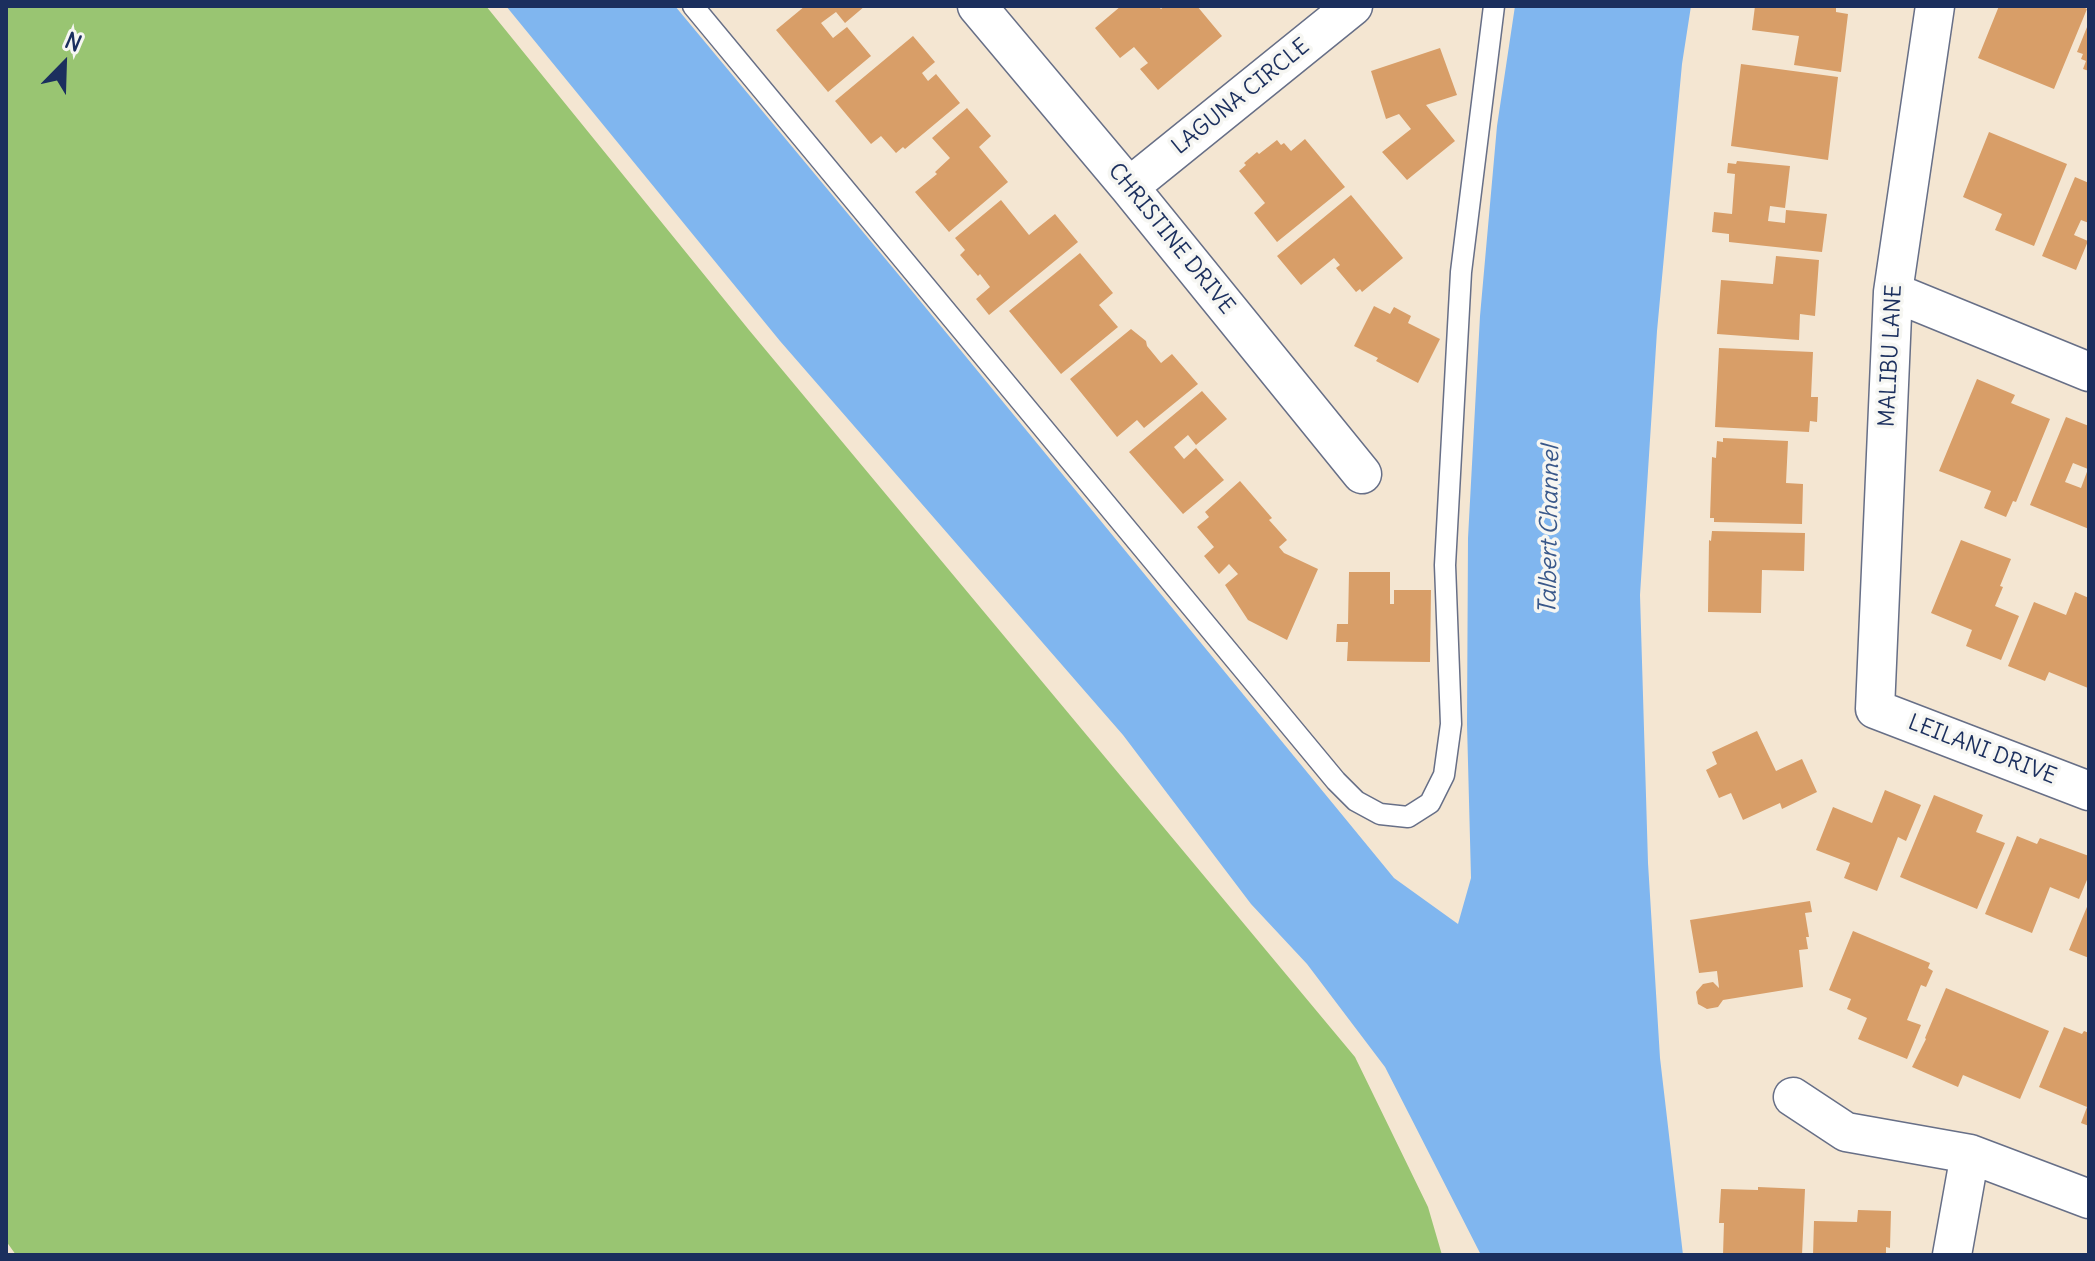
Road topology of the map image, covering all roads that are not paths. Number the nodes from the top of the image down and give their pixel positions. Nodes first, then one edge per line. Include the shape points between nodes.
1 (693, 6) edge
2 (977, 6) edge
3 (1353, 6) edge
4 (1494, 6) edge
5 (1935, 6) edge
6 (1129, 187) junction
7 (1893, 292) junction
8 (2089, 372) edge
9 (1362, 474) dead end
10 (1875, 709) joint
11 (2089, 791) edge
12 (1793, 1097) dead end
13 (1970, 1154) junction
14 (2089, 1199) edge
15 (1952, 1255) edge

1 - 4 lane via 1336,781 1380,814 1408,817 1430,803 1444,775 1451,724 1445,565 1461,272
2 - 6 street, CHRISTINE DRIVE
3 - 6 street, LAGUNA CIRCLE
5 - 7 street, MALIBU LANE
6 - 9 street, CHRISTINE DRIVE
7 - 8 street
7 - 10 street, MALIBU LANE
10 - 11 street, LEILANI DRIVE
12 - 13 street via 1846,1132
13 - 14 street
13 - 15 street

